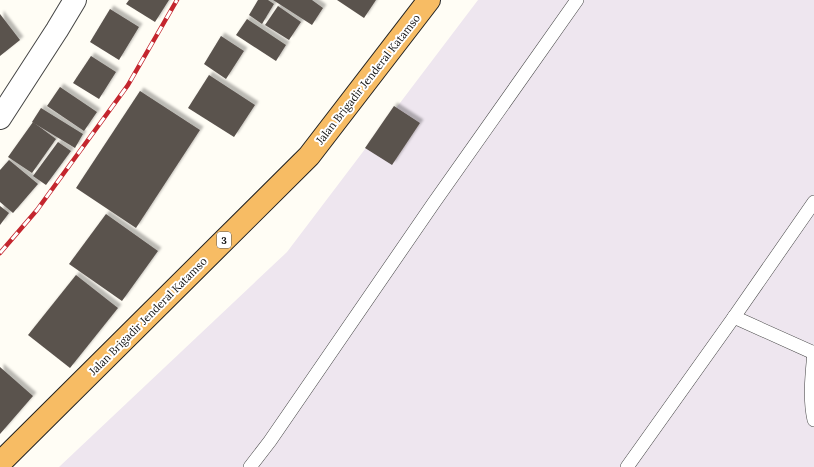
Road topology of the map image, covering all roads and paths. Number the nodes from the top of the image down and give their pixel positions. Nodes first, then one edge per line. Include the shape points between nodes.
1 (75, 0) edge
2 (429, 0) edge
3 (577, 0) edge
4 (0, 118) edge
5 (814, 202) edge
6 (734, 318) junction
7 (814, 352) edge
8 (814, 420) edge
9 (0, 463) edge
10 (250, 467) edge
11 (627, 467) edge

1 - 4 street
2 - 9 highway, Jalan Brigadir Jenderal Katamso / 3 via 308,156
3 - 10 lane
5 - 6 lane
6 - 7 lane
6 - 11 lane
7 - 8 lane

